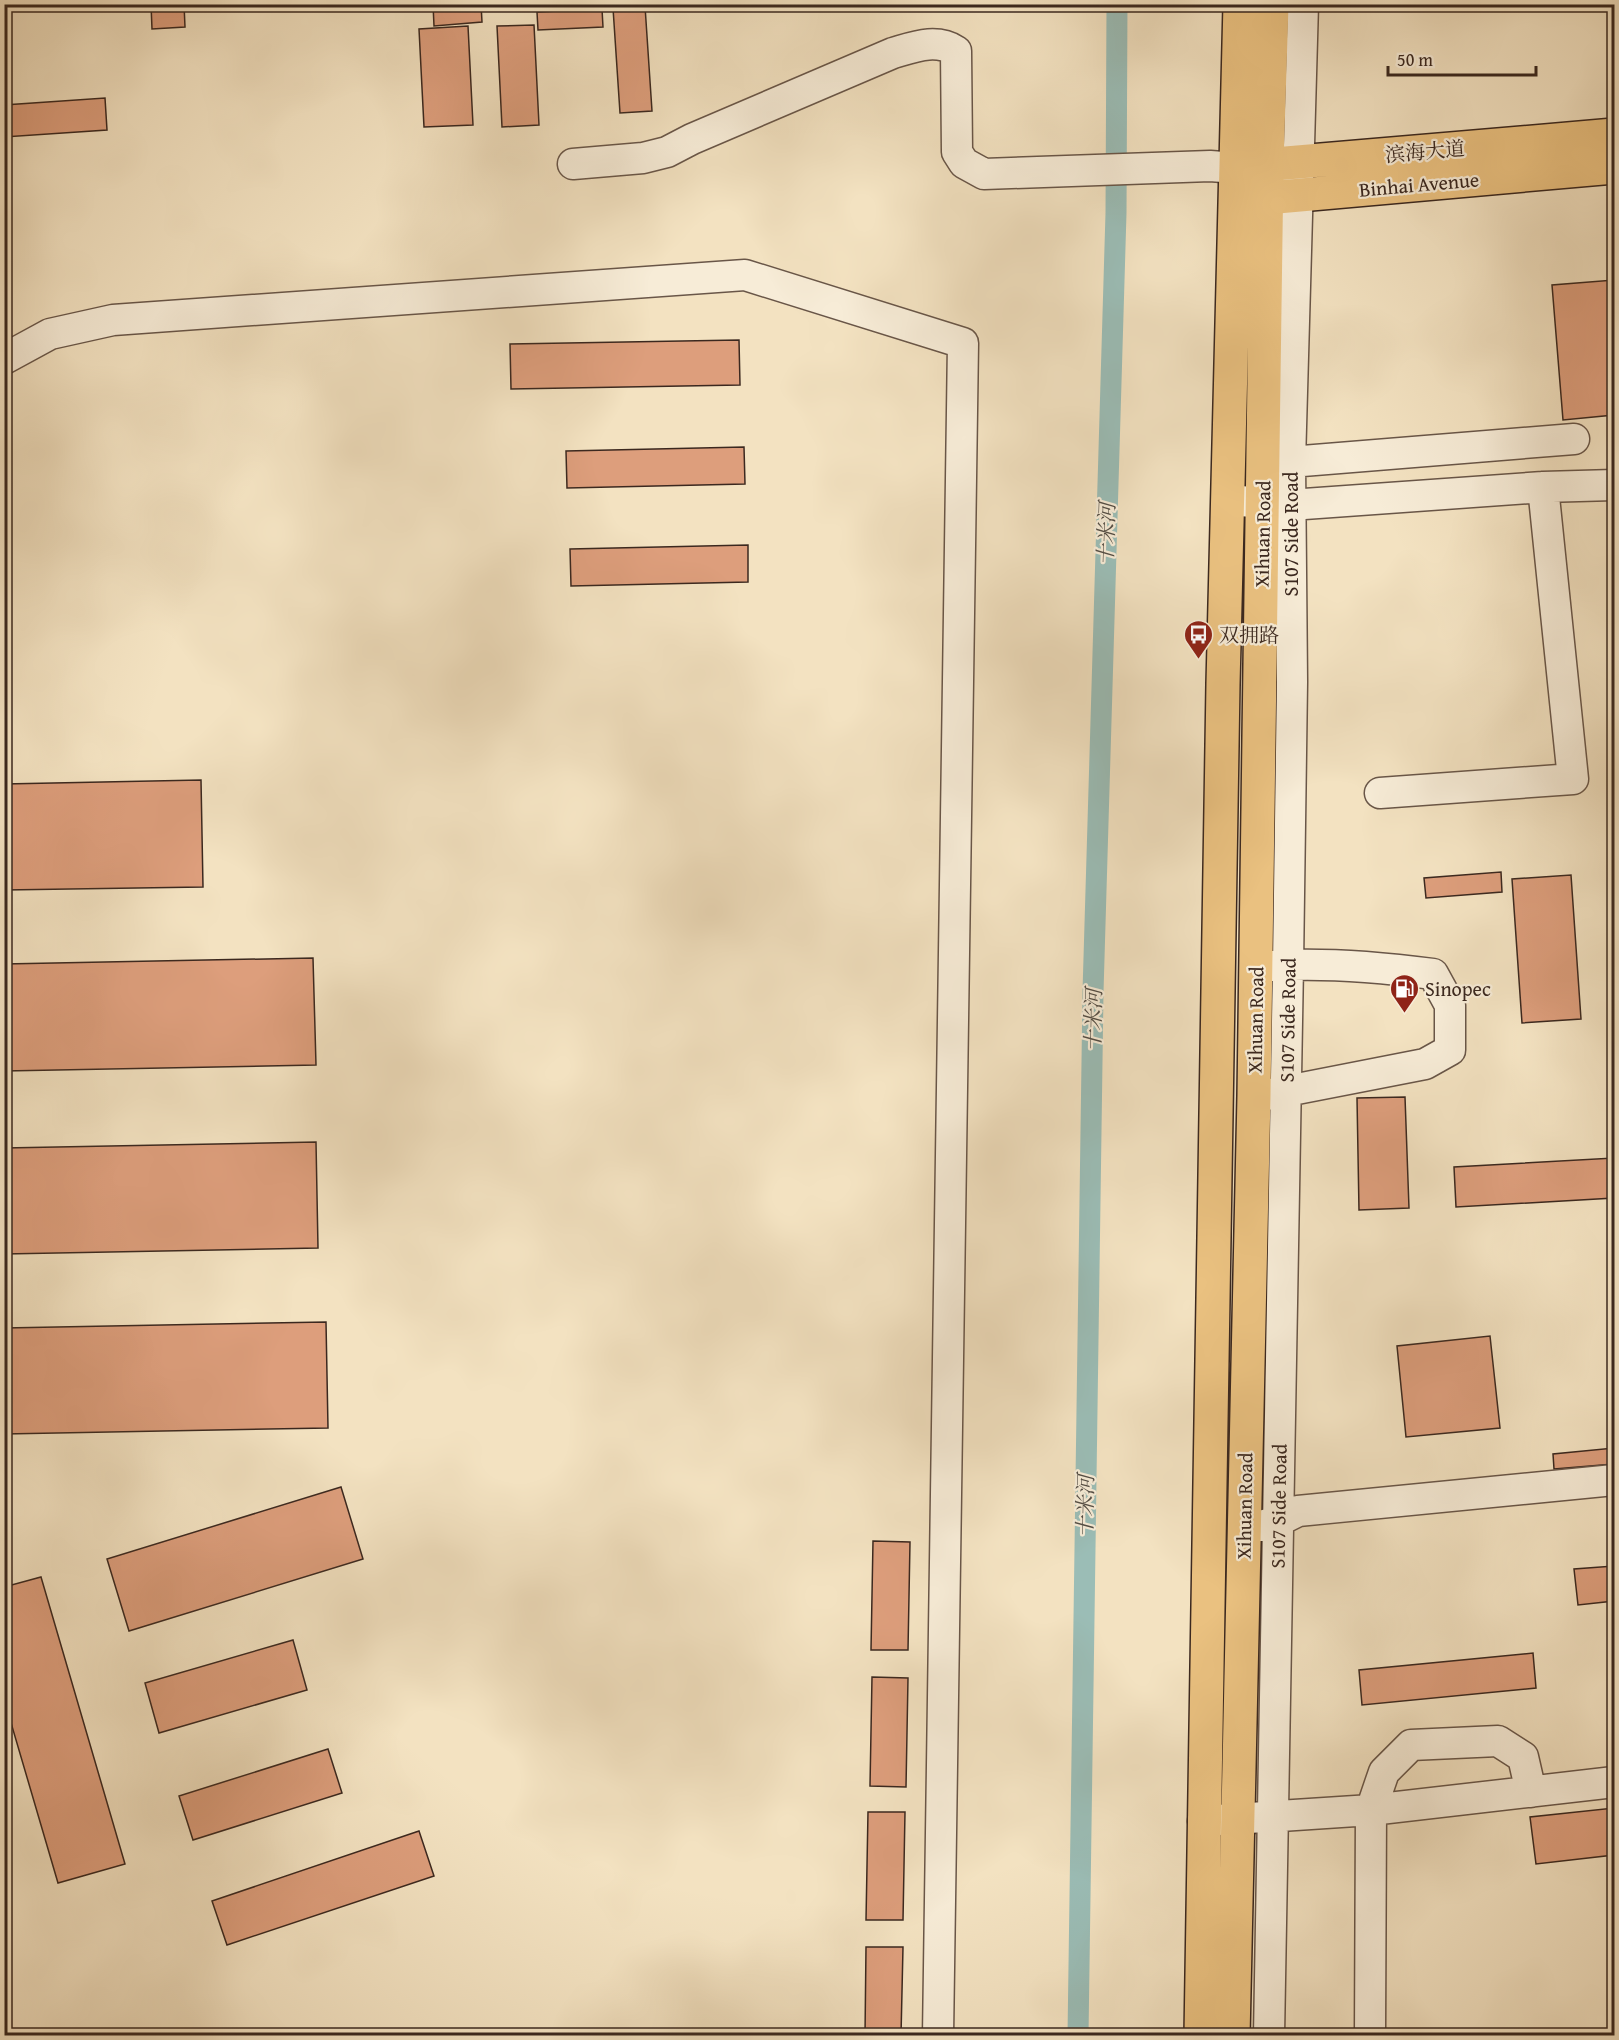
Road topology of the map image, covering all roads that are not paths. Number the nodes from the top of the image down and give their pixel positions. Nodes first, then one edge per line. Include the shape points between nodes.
1 (1240, 4) edge
2 (1272, 4) edge
3 (1303, 4) edge
4 (1614, 135) edge
5 (573, 164) dead end
6 (1267, 164) junction
7 (1614, 167) edge
8 (1282, 196) junction
9 (4, 359) edge
10 (1574, 439) dead end
11 (1229, 461) junction
12 (1277, 462) junction
13 (1614, 485) edge
14 (1543, 488) junction
15 (1227, 500) junction
16 (1276, 503) junction
17 (1380, 793) dead end
18 (1288, 965) junction
19 (1256, 968) junction
20 (1270, 1094) junction
21 (1614, 1480) edge
22 (1278, 1521) junction
23 (1244, 1531) junction
24 (1614, 1782) edge
25 (1531, 1792) junction
26 (1371, 1810) junction
27 (1274, 1817) junction
28 (1238, 1818) junction
29 (1203, 1821) junction
30 (938, 2036) edge
31 (1201, 2036) edge
32 (1233, 2036) edge
33 (1269, 2036) edge
34 (1370, 2036) edge

1 - 6 main road, Xihuan Road
2 - 6 main road, Xihuan Road
3 - 6 street
4 - 6 main road, 滨海大道
5 - 6 street via 667,152 893,53 945,44 956,51 957,152 963,163 984,174
6 - 8 main road, Xihuan Road
6 - 11 main road, Xihuan Road
7 - 8 main road, Binhai Avenue
8 - 12 main road, Xihuan Road
9 - 30 street via 50,334 113,320 746,275 963,343
10 - 12 street
11 - 12 street
11 - 15 main road, Xihuan Road
12 - 16 main road, Xihuan Road
13 - 14 street
14 - 16 street
14 - 17 street via 1573,778
15 - 16 street
15 - 29 main road, Xihuan Road
16 - 18 street, S107 Side Road via 1292,694
16 - 19 main road, Xihuan Road
18 - 19 street
18 - 20 street, S107 Side Road
18 - 20 street via 1374,967 1433,974 1450,1005 1450,1050 1425,1064
19 - 20 main road, Xihuan Road
20 - 22 street, S107 Side Road
20 - 23 main road, Xihuan Road
21 - 22 street via 1298,1511
22 - 23 street
22 - 27 street, S107 Side Road
23 - 28 main road, Xihuan Road
24 - 25 street
25 - 26 street
25 - 26 street via 1523,1756 1498,1741 1411,1745 1384,1772
26 - 27 street
26 - 34 street
27 - 28 street
27 - 33 street, S107 Side Road
28 - 29 street
28 - 32 main road, Xihuan Road
29 - 31 main road, Xihuan Road

